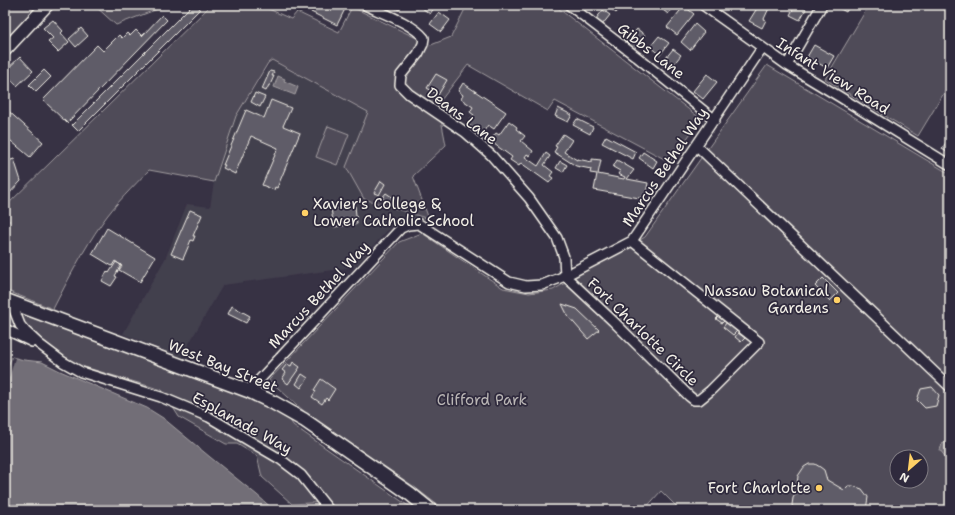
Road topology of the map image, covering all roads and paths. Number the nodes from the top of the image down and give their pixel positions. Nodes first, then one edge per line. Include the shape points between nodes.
1 (47, 5) edge
2 (365, 5) edge
3 (569, 5) edge
4 (703, 5) edge
5 (822, 5) edge
6 (762, 48) junction
7 (5, 50) edge
8 (787, 65) junction
9 (714, 120) junction
10 (697, 146) junction
11 (950, 165) edge
12 (632, 241) junction
13 (566, 276) junction
14 (8, 301) edge
15 (5, 329) edge
16 (39, 344) junction
17 (950, 386) edge
18 (249, 391) junction
19 (329, 510) edge
20 (430, 510) edge

1 - 7 main road
2 - 13 street, Deans Lane via 405,24 424,38 424,44 418,54 401,75 400,85 409,94 465,132 491,155 529,198 557,238 564,257
3 - 9 street, Gibbs Lane
4 - 6 street, Infant View Road
5 - 8 street
6 - 8 street, Infant View Road
6 - 9 street, Marcus Bethel Way
8 - 11 street, Infant View Road
9 - 10 street, Marcus Bethel Way
10 - 12 street, Marcus Bethel Way
10 - 17 street
12 - 13 street, Marcus Bethel Way
12 - 13 street, Fort Charlotte Circle via 759,342 699,400 689,396
13 - 18 street, Marcus Bethel Way via 542,285 526,286 509,282 419,224 408,225 401,228
14 - 16 street, Esplanade Way via 20,325
14 - 18 highway, West Bay Street
15 - 16 street, Esplanade Way
16 - 19 street, Esplanade Way via 81,372 161,397 209,417 280,459 301,475
18 - 20 highway, West Bay Street via 304,420

